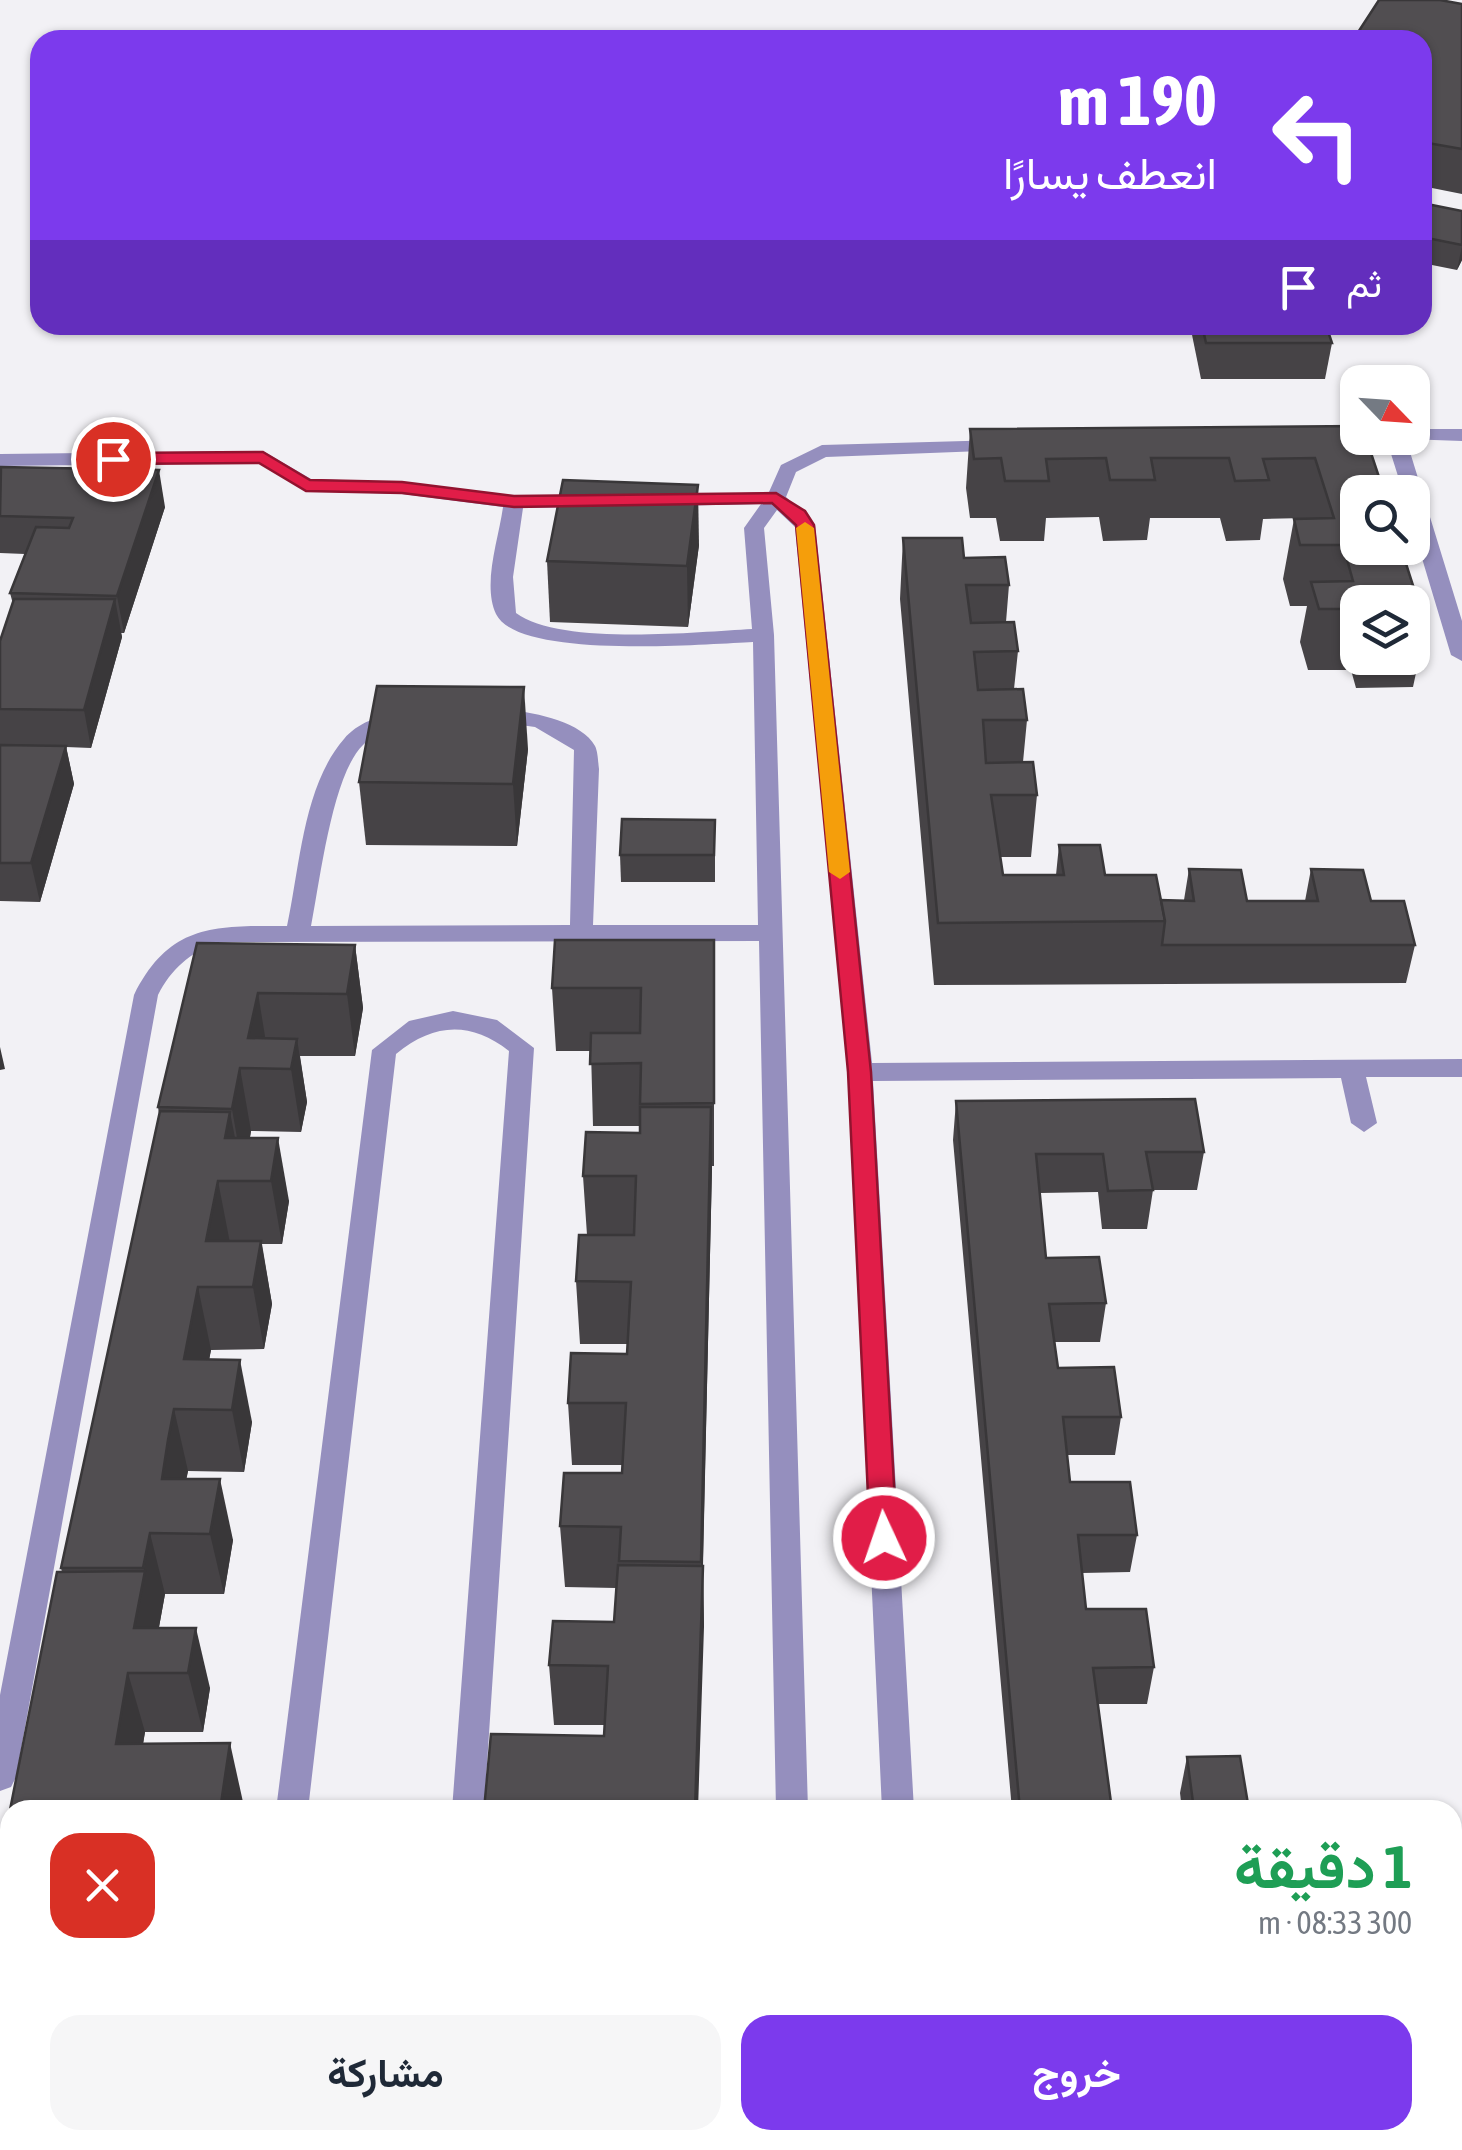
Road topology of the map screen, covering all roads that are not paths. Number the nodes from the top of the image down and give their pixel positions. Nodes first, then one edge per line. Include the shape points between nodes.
1 (1430, 435) edge
2 (1462, 435) edge
3 (1020, 445) edge
4 (1401, 455) edge
5 (0, 460) edge
6 (776, 498) junction
7 (608, 500) edge
8 (645, 500) edge
9 (514, 502) junction
10 (764, 635) junction
11 (1462, 655) edge
12 (416, 713) edge
13 (472, 714) edge
14 (580, 934) junction
15 (770, 934) junction
16 (297, 935) junction
17 (1462, 1068) edge
18 (1352, 1069) junction
19 (860, 1072) junction
20 (1364, 1123) dead end
21 (0, 1777) edge
22 (293, 1800) edge
23 (469, 1800) edge
24 (792, 1800) edge
25 (897, 1800) edge

1 - 2 street
3 - 6 street via 822,451 788,470
4 - 11 street
5 - 9 street via 263,457 306,485
6 - 8 street
6 - 10 street via 754,528
6 - 19 street via 805,525
7 - 9 street
9 - 10 street via 502,601 508,620 525,632 563,638
10 - 15 street
12 - 16 street via 382,722 351,744 335,771
13 - 14 street via 527,716 559,726 585,748
14 - 15 street
14 - 16 street
15 - 24 street
16 - 21 street via 214,934 186,945 158,967 146,995
17 - 18 street
18 - 19 street
18 - 20 street
19 - 25 street
22 - 23 street via 384,1050 406,1029 464,1018 500,1029 522,1048

